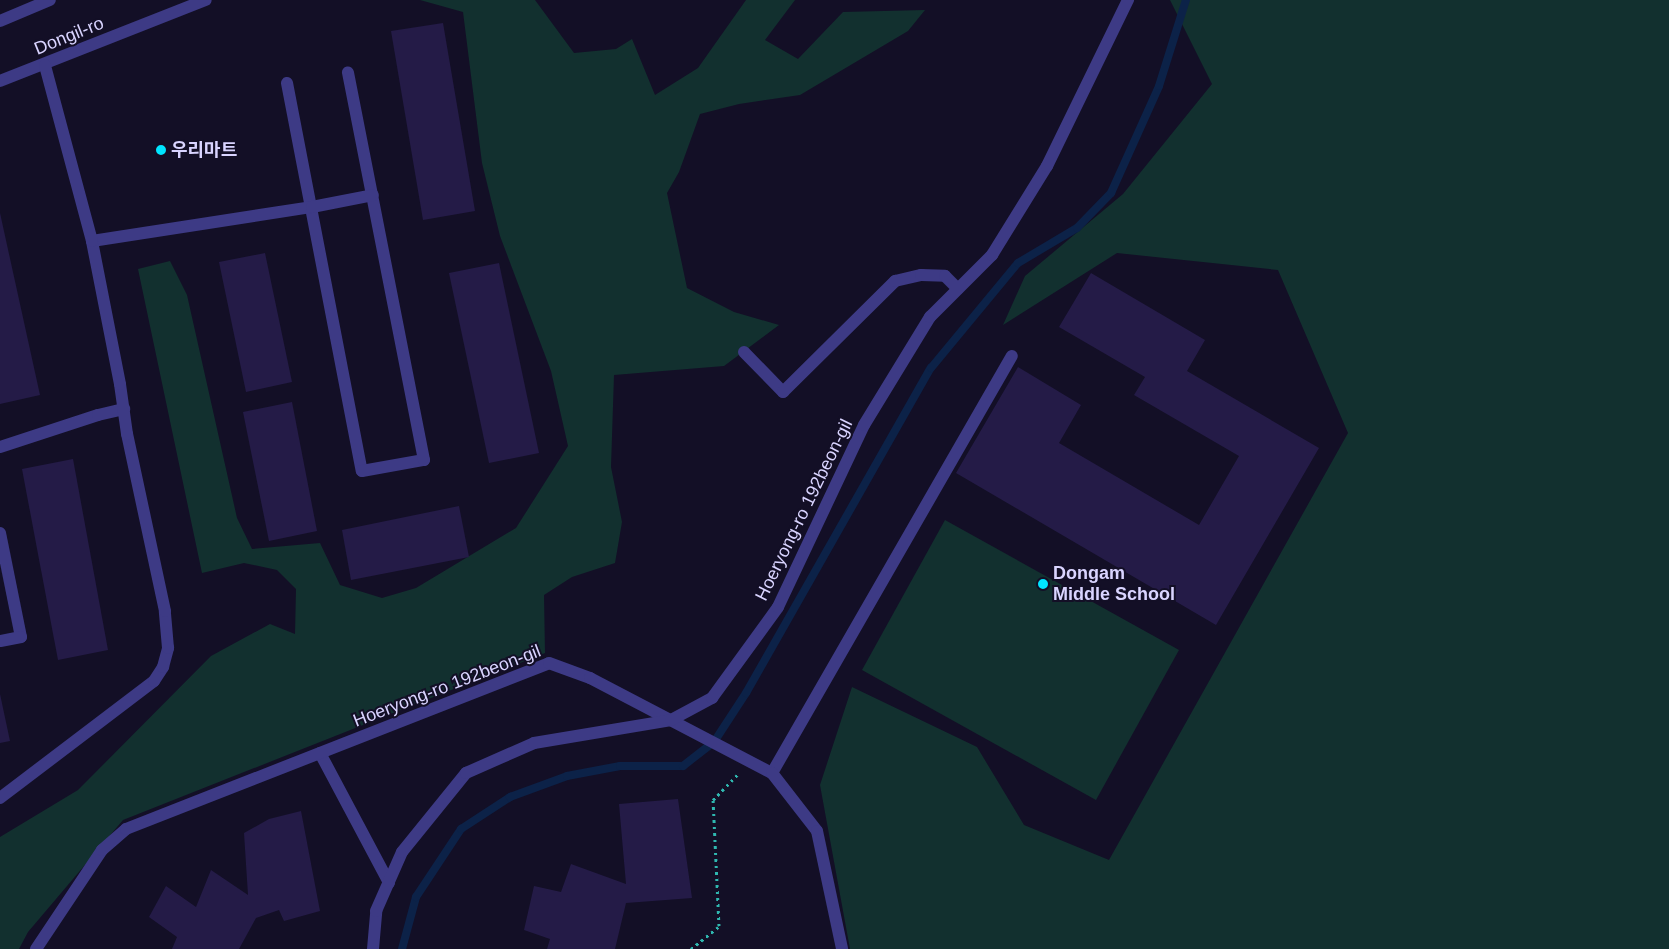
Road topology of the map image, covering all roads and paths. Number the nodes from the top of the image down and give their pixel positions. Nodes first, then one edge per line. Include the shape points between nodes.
1 (50, 0) edge
2 (206, 0) edge
3 (1128, 0) edge
4 (0, 21) edge
5 (45, 65) junction
6 (348, 72) dead end
7 (0, 81) edge
8 (286, 82) dead end
9 (373, 195) junction
10 (312, 208) junction
11 (92, 240) junction
12 (958, 289) junction
13 (744, 352) dead end
14 (1012, 356) dead end
15 (124, 409) junction
16 (0, 447) edge
17 (0, 533) edge
18 (0, 641) edge
19 (671, 720) junction
20 (320, 753) junction
21 (749, 762) junction
22 (766, 770) junction
23 (0, 798) edge
24 (389, 883) junction
25 (36, 949) edge
26 (373, 949) edge
27 (691, 949) edge
28 (842, 949) edge

1 - 4 street
2 - 5 street, Dongil-ro
3 - 12 street, Hoeryong-ro 192beon-gil via 1047,166 992,255
5 - 7 street, Dongil-ro
5 - 11 street
6 - 9 street
8 - 10 street
9 - 10 street
9 - 10 street via 424,460 362,471
10 - 11 street
11 - 15 street
12 - 13 street via 945,276 921,275 895,281 784,392
12 - 19 street, Hoeryong-ro 192beon-gil via 930,317 864,425 778,607 712,698
14 - 22 street
15 - 16 street via 98,414
15 - 23 street via 165,611 168,648 163,667 154,682 135,698
17 - 18 street via 20,637
19 - 20 street, Hoeryong-ro 192beon-gil via 590,678 549,663
19 - 21 street
19 - 24 street via 534,743 466,773 402,852
20 - 24 street
20 - 25 street, Hoeryong-ro 192beon-gil via 126,829 102,850
21 - 22 street
21 - 27 path via 713,800 719,926
22 - 28 street via 817,831
24 - 26 street via 376,911

